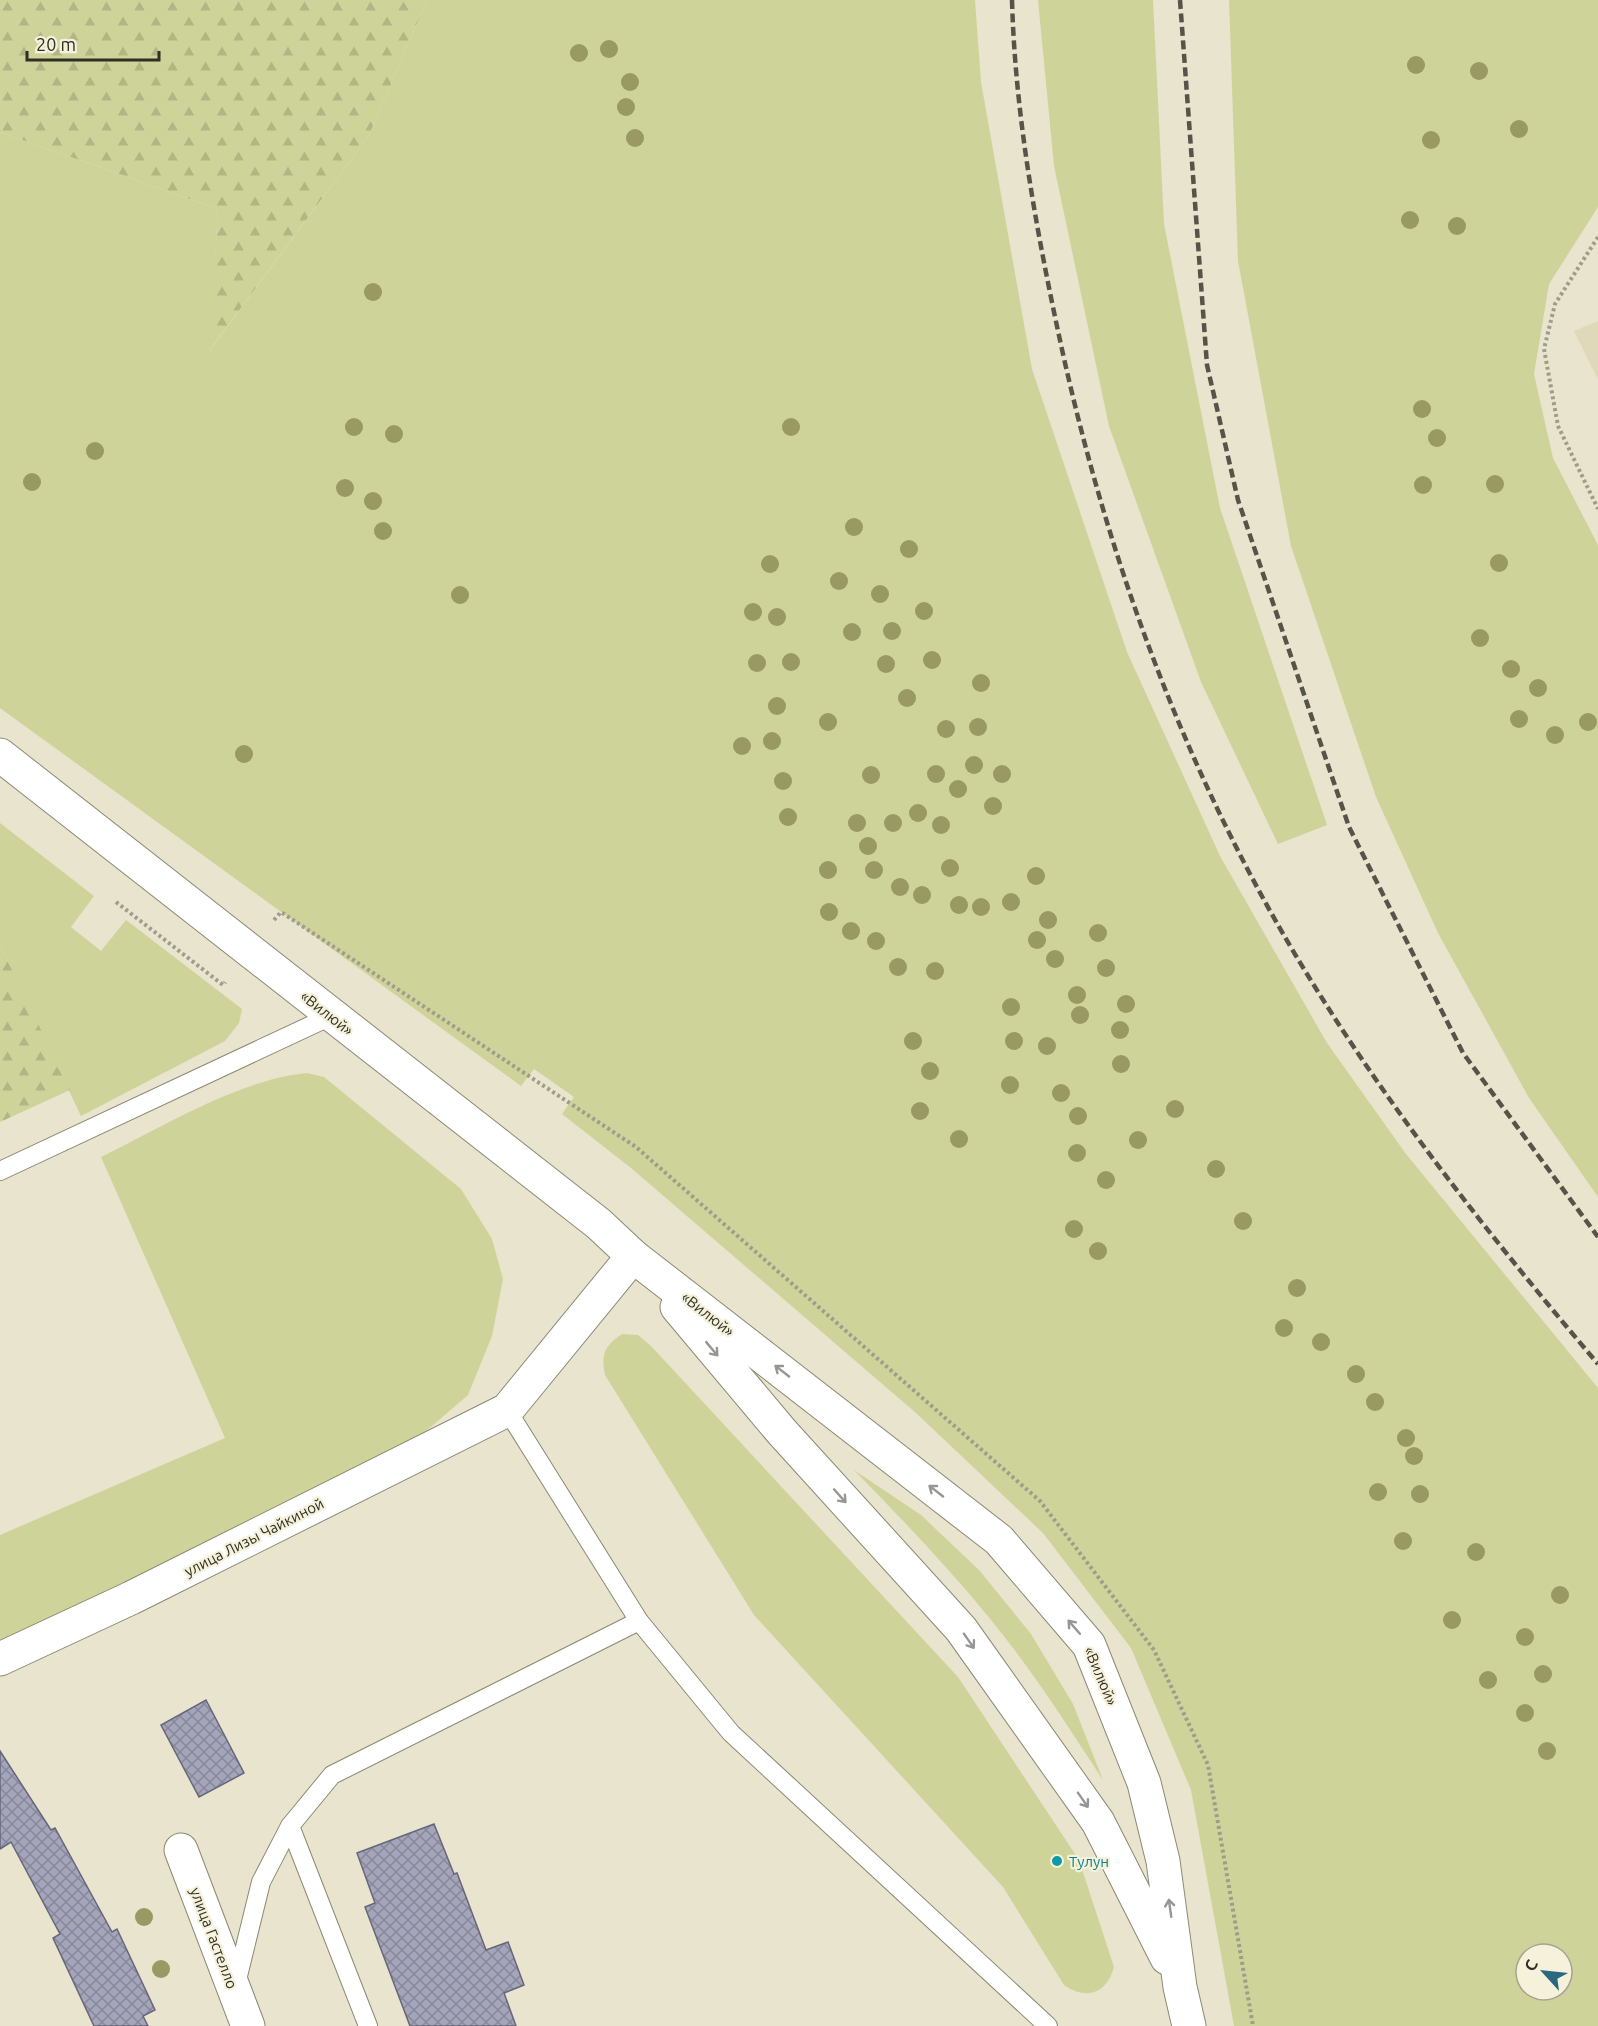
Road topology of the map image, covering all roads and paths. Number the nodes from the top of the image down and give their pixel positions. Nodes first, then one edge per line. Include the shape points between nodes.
1 (1598, 237) edge
2 (1598, 509) edge
3 (0, 755) edge
4 (331, 1016) junction
5 (0, 1172) edge
6 (633, 1256) junction
7 (507, 1410) junction
8 (639, 1621) junction
9 (0, 1659) edge
10 (290, 1826) junction
11 (181, 1850) dead end
12 (1180, 1987) junction
13 (234, 1991) junction
14 (248, 2026) edge
15 (368, 2026) edge
16 (1048, 2026) edge
17 (1189, 2026) edge

1 - 2 path via 1555,304 1544,350 1558,426
3 - 4 main road, «Вилюй»
4 - 5 lane
4 - 6 main road, «Вилюй» via 599,1224
6 - 7 main road
6 -> 12 main road via 782,1432 961,1629 1098,1822
12 -> 6 main road, «Вилюй» via 1163,1861 1144,1783 1089,1645 999,1540
7 - 8 lane
7 - 9 main road, улица Лизы Чайкиной
8 - 10 lane via 332,1775
8 - 16 lane via 731,1733
10 - 13 lane via 261,1882
10 - 15 lane
11 - 13 main road, улица Гастелло
12 - 17 main road, «Вилюй»
13 - 14 main road, улица Гастелло

